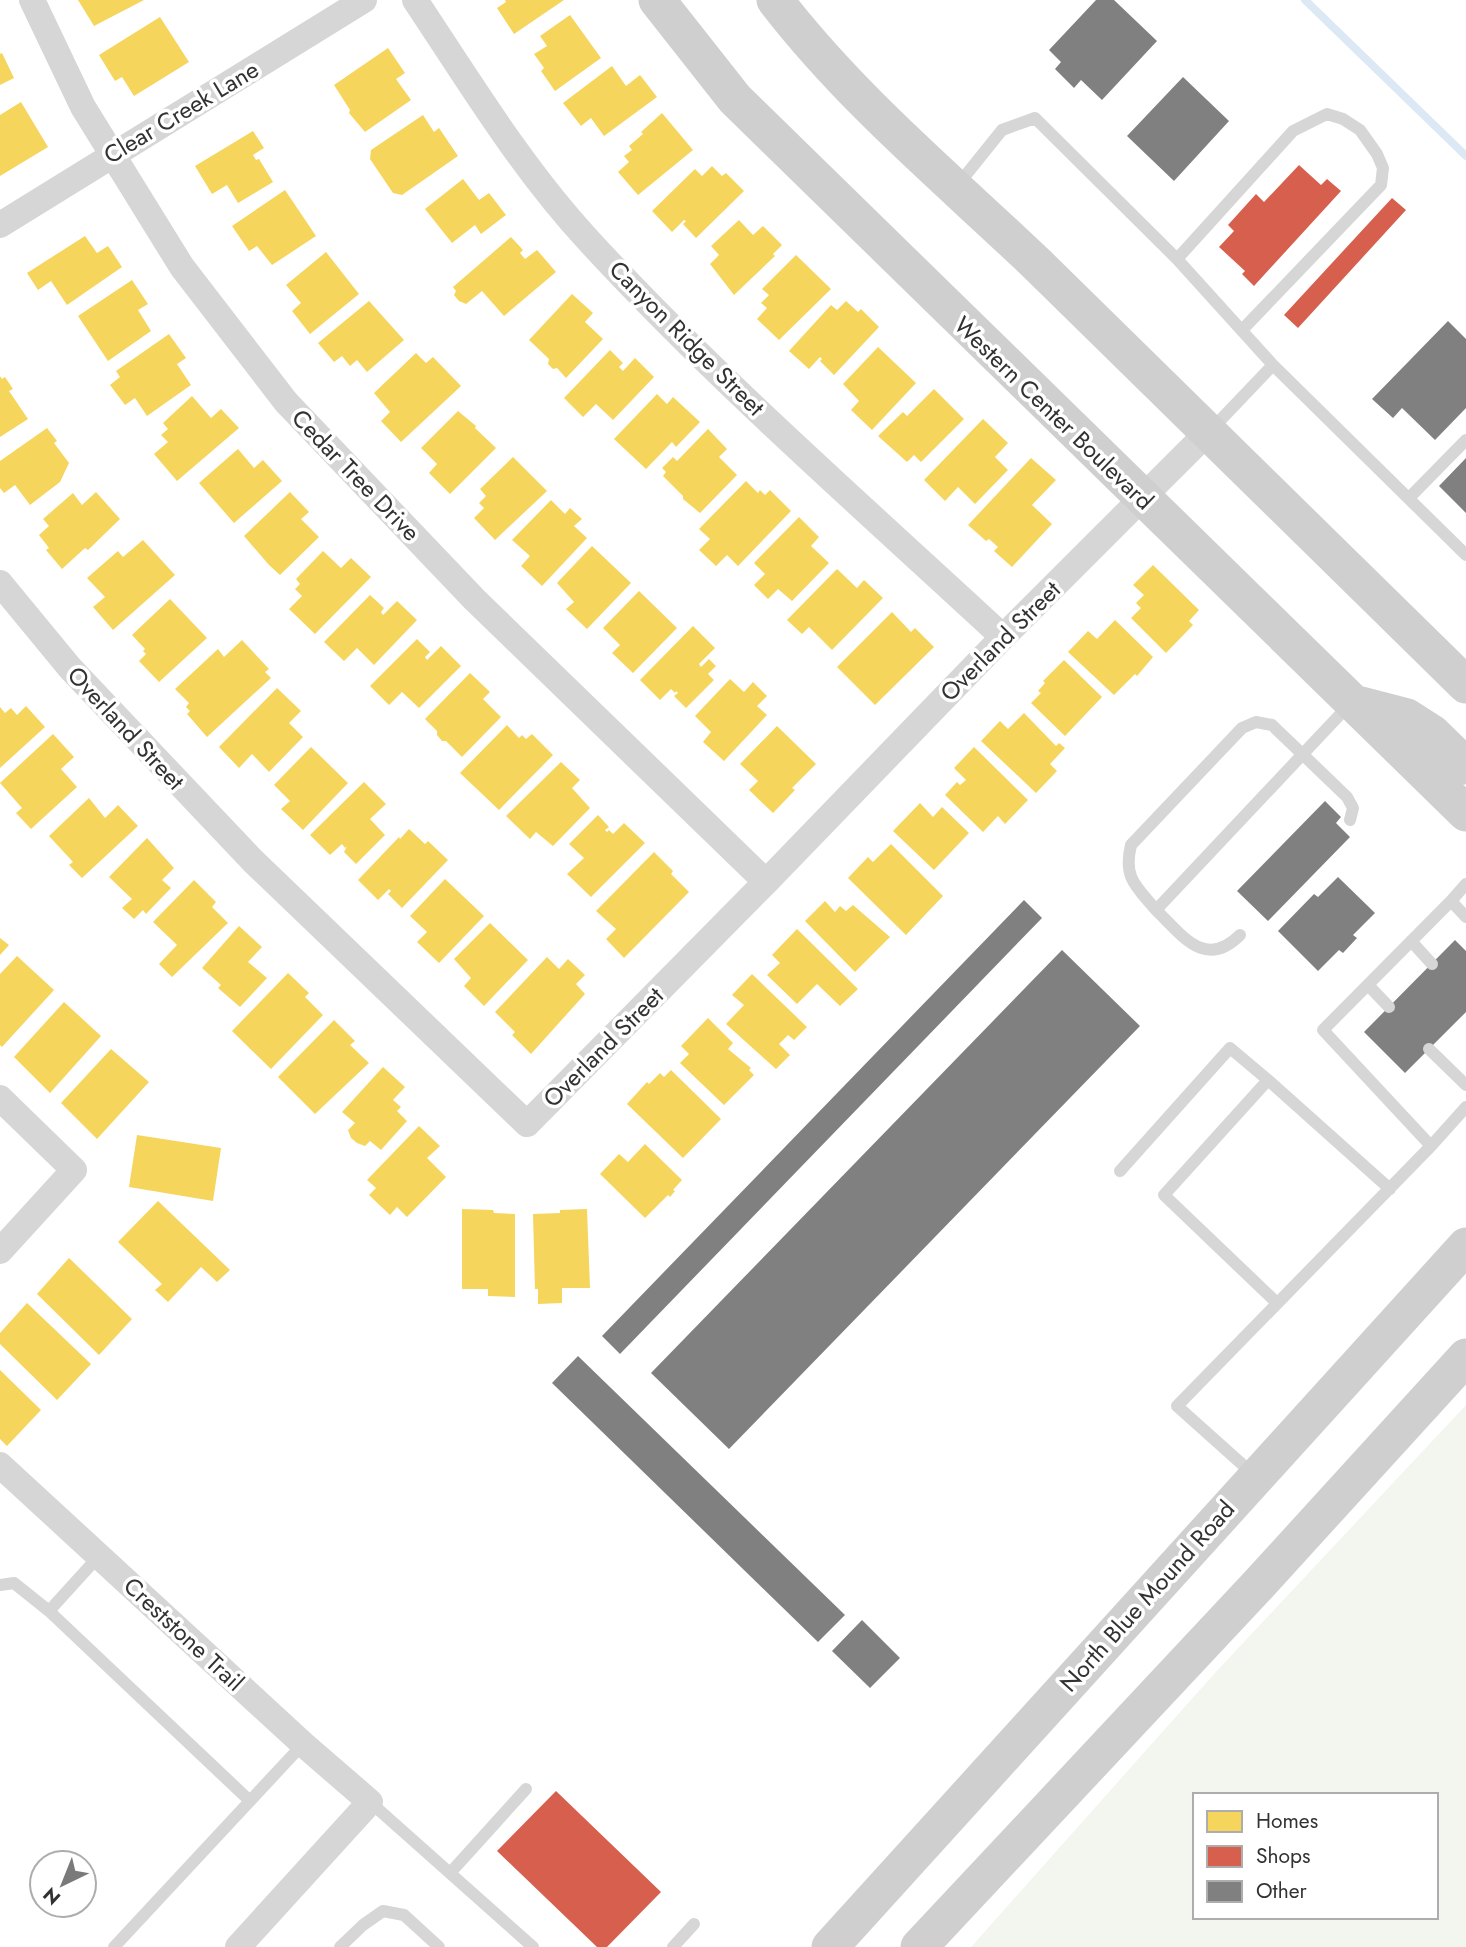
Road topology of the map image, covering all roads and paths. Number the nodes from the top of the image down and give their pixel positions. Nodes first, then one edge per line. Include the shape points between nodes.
1 (32, 0) edge
2 (364, 0) edge
3 (415, 0) edge
4 (657, 0) edge
5 (775, 0) edge
6 (112, 153) junction
7 (956, 187) junction
8 (0, 225) edge
9 (1177, 259) junction
10 (1243, 329) junction
11 (1273, 365) junction
12 (1209, 431) junction
13 (1466, 440) edge
14 (1409, 498) junction
15 (1142, 499) junction
16 (1466, 555) edge
17 (0, 583) edge
18 (1003, 637) junction
19 (1466, 685) edge
20 (1352, 702) junction
21 (1303, 754) junction
22 (1466, 766) edge
23 (1466, 813) edge
24 (1350, 820) dead end
25 (766, 882) junction
26 (1466, 884) edge
27 (1451, 901) junction
28 (1156, 910) junction
29 (1466, 917) edge
30 (1240, 935) dead end
31 (1411, 941) junction
32 (1432, 964) dead end
33 (1368, 985) junction
34 (1389, 1007) dead end
35 (1429, 1049) dead end
36 (1268, 1080) junction
37 (1466, 1085) edge
38 (0, 1098) edge
39 (1466, 1107) edge
40 (1431, 1146) junction
41 (1120, 1171) dead end
42 (1390, 1189) junction
43 (1466, 1246) edge
44 (0, 1251) edge
45 (1278, 1303) junction
46 (1466, 1357) edge
47 (0, 1465) edge
48 (1256, 1477) junction
49 (99, 1556) junction
50 (0, 1585) edge
51 (49, 1611) junction
52 (303, 1744) junction
53 (526, 1789) dead end
54 (250, 1801) junction
55 (370, 1802) junction
56 (451, 1872) junction
57 (694, 1924) dead end
58 (114, 1947) edge
59 (238, 1947) edge
60 (340, 1947) edge
61 (439, 1947) edge
62 (533, 1947) edge
63 (673, 1947) edge
64 (830, 1947) edge
65 (919, 1947) edge

1 - 6 street, Cedar Tree Drive via 83,107
2 - 6 street, Clear Creek Lane
3 - 18 street, Canyon Ridge Street via 507,139 587,239 701,356
4 - 15 main road, Western Center Boulevard via 734,99
5 - 7 main road via 805,39 864,100
6 - 8 street, Clear Creek Lane
6 - 25 street, Cedar Tree Drive via 182,267 286,402 475,600
7 - 9 lane via 1002,130 1035,118
7 - 12 main road
9 - 10 lane
9 - 10 lane via 1293,131 1327,114 1360,130 1383,168 1381,185
10 - 11 lane
11 - 12 lane
11 - 14 lane
12 - 15 street, Overland Street
12 - 19 main road
13 - 14 lane
14 - 16 lane
15 - 18 street, Overland Street
15 - 20 main road, Western Center Boulevard
17 - 25 street, Overland Street via 78,677 253,861 527,1124
18 - 25 street, Overland Street
20 - 21 lane
20 - 22 main road via 1408,717
20 - 23 main road, Western Center Boulevard
21 - 24 lane via 1347,797 1353,808
21 - 28 lane
21 - 28 lane via 1272,725 1256,722 1242,728 1131,845 1129,877
26 - 27 lane
27 - 29 lane
27 - 31 lane
28 - 30 lane via 1192,944 1204,949 1217,951
31 - 32 lane
31 - 33 lane
33 - 34 lane
33 - 40 lane via 1323,1030
35 - 37 lane
36 - 41 lane via 1230,1048
36 - 42 lane
36 - 45 lane via 1164,1195
38 - 44 street via 74,1170
39 - 40 lane
40 - 42 lane
42 - 45 lane
43 - 48 main road, North Blue Mound Road
45 - 48 lane via 1177,1406
46 - 65 main road
47 - 49 street, Creststone Trail
48 - 64 main road, North Blue Mound Road
49 - 51 lane
49 - 52 street, Creststone Trail
50 - 51 lane via 14,1583
51 - 54 lane
52 - 54 lane
52 - 55 street, Creststone Trail
53 - 56 lane
54 - 58 lane
55 - 56 lane
55 - 59 street
56 - 62 lane
57 - 63 lane
60 - 61 lane via 383,1911 404,1915

